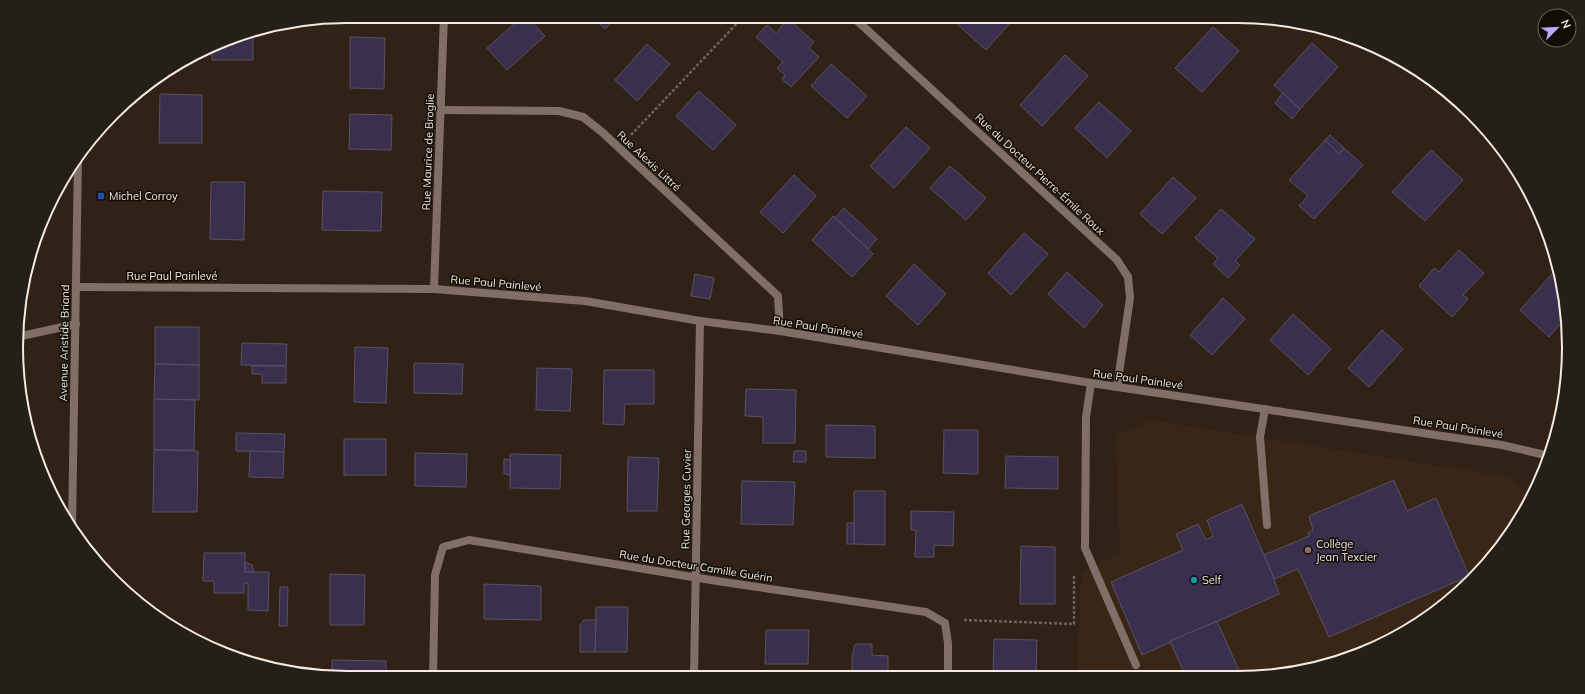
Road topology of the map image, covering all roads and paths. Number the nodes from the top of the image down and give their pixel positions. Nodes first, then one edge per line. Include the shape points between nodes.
1 (444, 23) edge
2 (737, 23) edge
3 (860, 23) edge
4 (440, 110) junction
5 (619, 148) junction
6 (78, 167) edge
7 (76, 287) junction
8 (434, 289) junction
9 (700, 321) junction
10 (76, 324) junction
11 (780, 331) junction
12 (24, 336) edge
13 (1091, 383) junction
14 (1117, 386) junction
15 (1265, 409) junction
16 (1544, 454) edge
17 (72, 518) edge
18 (1267, 525) dead end
19 (1088, 555) junction
20 (696, 577) junction
21 (945, 623) junction
22 (1136, 665) dead end
23 (433, 671) edge
24 (694, 671) edge
25 (948, 671) edge

1 - 4 street, Rue Maurice de Broglie
2 - 5 path
3 - 14 street, Rue du Docteur Pierre-Émile Roux via 1116,260 1128,277 1130,298
4 - 5 street, Rue Alexis Littré via 559,111 583,117
4 - 8 street, Rue Maurice de Broglie
5 - 11 street, Rue Alexis Littré via 778,296
6 - 7 street, Avenue Aristide Briand
7 - 8 street, Rue Paul Painlevé
7 - 10 street, Avenue Aristide Briand
8 - 9 street, Rue Paul Painlevé via 584,301
9 - 11 street, Rue Paul Painlevé
9 - 20 street, Rue Georges Cuvier
10 - 12 street
10 - 17 street, Avenue Aristide Briand
11 - 13 street, Rue Paul Painlevé
13 - 14 street, Rue Paul Painlevé
13 - 19 street via 1086,417 1085,548
14 - 15 street, Rue Paul Painlevé
15 - 16 street, Rue Paul Painlevé via 1519,448
15 - 18 street via 1260,437
19 - 21 path via 1074,562 1074,624 962,620
19 - 22 street
20 - 21 street, Rue du Docteur Camille Guérin via 926,612
20 - 23 street, Rue du Docteur Camille Guérin via 469,540 443,547 435,575
20 - 24 street, Rue Georges Cuvier
21 - 25 street

